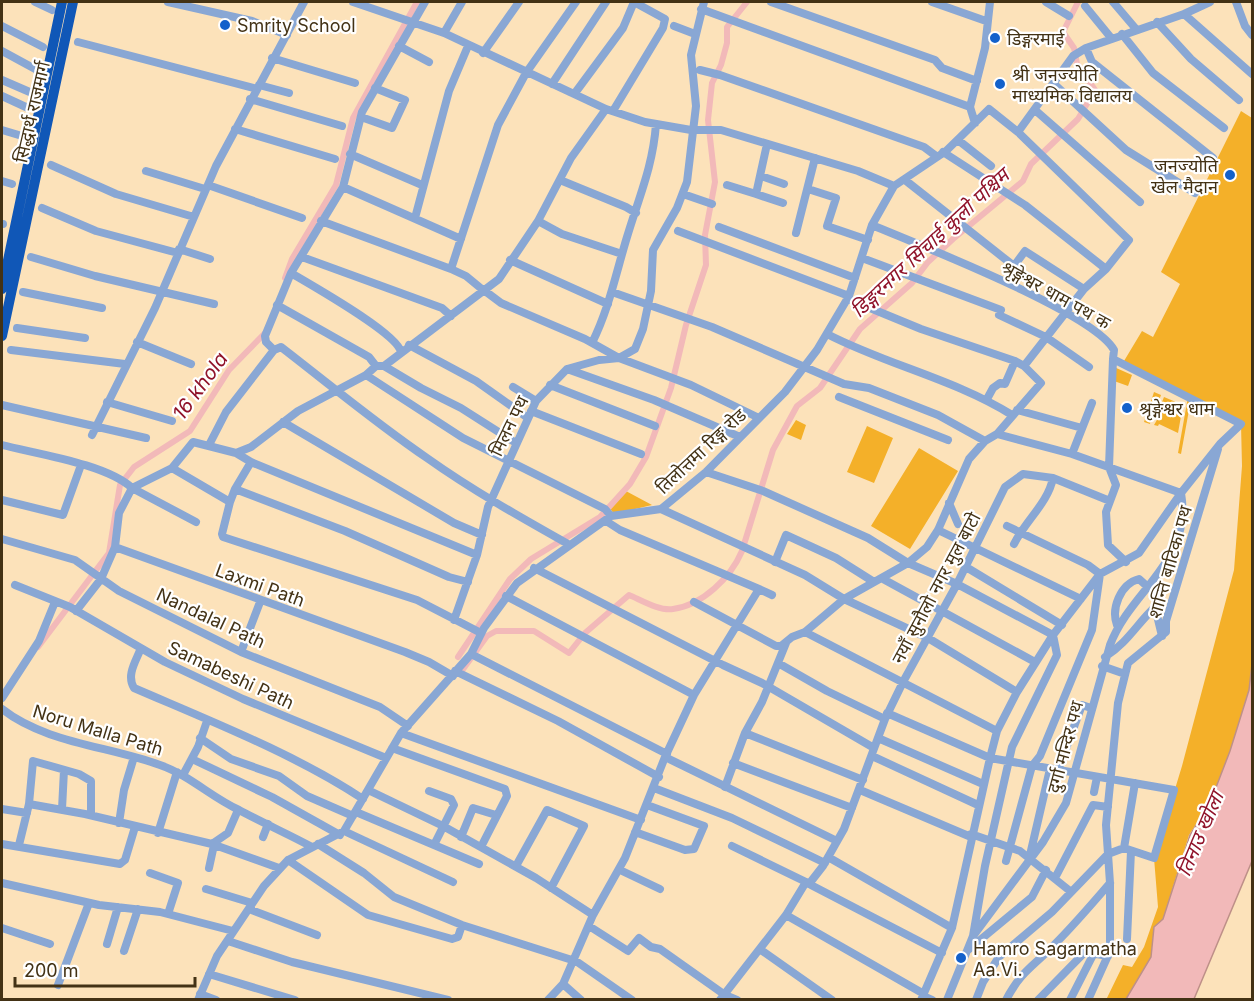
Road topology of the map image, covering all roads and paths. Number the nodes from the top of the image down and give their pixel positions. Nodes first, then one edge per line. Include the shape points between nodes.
1 (35, 2) edge
2 (63, 2) edge
3 (74, 2) edge
4 (168, 2) edge
5 (304, 2) edge
6 (353, 2) edge
7 (425, 2) edge
8 (462, 2) edge
9 (519, 2) edge
10 (576, 2) edge
11 (606, 2) edge
12 (634, 2) edge
13 (771, 2) edge
14 (932, 2) edge
15 (990, 2) edge
16 (1046, 2) edge
17 (1113, 2) edge
18 (1210, 2) edge
19 (1236, 2) edge
20 (368, 4) edge
21 (1197, 4) edge
22 (702, 5) edge
23 (1085, 6) dead end
24 (52, 10) dead end
25 (1184, 14) junction
26 (1069, 16) dead end
27 (408, 21) junction
28 (986, 21) junction
29 (1157, 22) junction
30 (2, 26) edge
31 (674, 26) dead end
32 (1137, 29) junction
33 (444, 33) junction
34 (695, 34) junction
35 (1122, 34) junction
36 (287, 35) junction
37 (1252, 35) edge
38 (1112, 39) junction
39 (78, 42) dead end
40 (399, 46) junction
41 (468, 46) junction
42 (43, 47) dead end
43 (1086, 48) junction
44 (2, 51) edge
45 (483, 53) junction
46 (272, 58) junction
47 (429, 62) dead end
48 (37, 70) dead end
49 (700, 70) dead end
50 (526, 72) junction
51 (1252, 74) edge
52 (2, 80) edge
53 (977, 81) junction
54 (354, 83) dead end
55 (552, 84) junction
56 (1054, 84) junction
57 (258, 87) junction
58 (375, 88) junction
59 (32, 93) dead end
60 (289, 93) dead end
61 (575, 93) junction
62 (2, 96) edge
63 (250, 99) junction
64 (1239, 100) dead end
65 (970, 107) junction
66 (28, 108) dead end
67 (609, 110) junction
68 (1035, 110) junction
69 (360, 117) junction
70 (975, 123) junction
71 (656, 124) junction
72 (342, 126) dead end
73 (1224, 128) dead end
74 (235, 129) junction
75 (2, 130) edge
76 (691, 130) junction
77 (1018, 132) junction
78 (22, 136) dead end
79 (958, 140) junction
80 (767, 144) junction
81 (350, 154) junction
82 (940, 154) junction
83 (815, 158) junction
84 (1213, 158) dead end
85 (335, 159) dead end
86 (51, 165) dead end
87 (991, 166) dead end
88 (146, 171) dead end
89 (760, 176) junction
90 (560, 180) junction
91 (904, 180) junction
92 (2, 181) edge
93 (12, 184) dead end
94 (727, 184) dead end
95 (784, 184) dead end
96 (422, 185) junction
97 (894, 186) junction
98 (207, 187) junction
99 (343, 187) junction
100 (808, 189) junction
101 (1195, 193) dead end
102 (683, 194) junction
103 (756, 194) junction
104 (1140, 202) dead end
105 (783, 203) dead end
106 (712, 204) dead end
107 (42, 208) dead end
108 (636, 213) junction
109 (195, 217) junction
110 (302, 218) dead end
111 (415, 218) junction
112 (538, 220) junction
113 (321, 221) junction
114 (872, 225) junction
115 (719, 227) dead end
116 (678, 231) dead end
117 (796, 233) dead end
118 (461, 239) junction
119 (868, 240) junction
120 (179, 251) junction
121 (622, 254) junction
122 (32, 257) dead end
123 (302, 257) junction
124 (210, 258) dead end
125 (862, 258) junction
126 (510, 260) junction
127 (451, 269) junction
128 (1106, 269) junction
129 (291, 273) junction
130 (855, 278) junction
131 (2, 289) edge
132 (1084, 289) junction
133 (484, 291) junction
134 (23, 292) dead end
135 (612, 292) junction
136 (158, 293) junction
137 (848, 297) junction
138 (214, 304) dead end
139 (608, 304) junction
140 (277, 305) junction
141 (648, 306) junction
142 (102, 308) dead end
143 (1065, 314) junction
144 (451, 316) junction
145 (17, 328) dead end
146 (827, 334) junction
147 (2, 336) edge
148 (85, 338) dead end
149 (1046, 338) junction
150 (137, 342) junction
151 (592, 343) junction
152 (409, 345) junction
153 (11, 350) dead end
154 (274, 350) junction
155 (400, 352) junction
156 (619, 358) junction
157 (1113, 359) junction
158 (1015, 361) junction
159 (125, 364) junction
160 (191, 364) dead end
161 (806, 365) junction
162 (380, 366) junction
163 (1024, 366) junction
164 (1089, 367) dead end
165 (567, 369) junction
166 (366, 375) junction
167 (842, 383) junction
168 (550, 385) junction
169 (513, 387) dead end
170 (336, 389) junction
171 (987, 399) junction
172 (536, 401) junction
173 (107, 402) junction
174 (1092, 404) dead end
175 (2, 405) edge
176 (1015, 412) junction
177 (530, 414) junction
178 (759, 418) junction
179 (172, 421) dead end
180 (283, 422) junction
181 (97, 426) junction
182 (655, 426) dead end
183 (1082, 428) junction
184 (997, 434) junction
185 (92, 435) dead end
186 (740, 437) junction
187 (146, 438) dead end
188 (948, 440) dead end
189 (985, 441) junction
190 (516, 443) junction
191 (1220, 444) junction
192 (2, 445) edge
193 (209, 445) junction
194 (236, 453) junction
195 (641, 454) dead end
196 (1072, 454) junction
197 (251, 462) junction
198 (507, 462) junction
199 (81, 465) junction
200 (1109, 467) junction
201 (171, 468) junction
202 (706, 472) junction
203 (1053, 478) junction
204 (130, 486) junction
205 (235, 489) junction
206 (1181, 493) junction
207 (2, 500) edge
208 (491, 501) junction
209 (1110, 501) junction
210 (230, 502) junction
211 (950, 503) junction
212 (661, 509) junction
213 (608, 518) junction
214 (196, 522) dead end
215 (958, 524) dead end
216 (1007, 526) dead end
217 (938, 530) junction
218 (1019, 532) junction
219 (482, 536) junction
220 (2, 539) edge
221 (568, 544) junction
222 (1014, 544) dead end
223 (115, 547) junction
224 (975, 548) junction
225 (477, 555) junction
226 (775, 562) junction
227 (1126, 562) junction
228 (909, 563) junction
229 (966, 567) junction
230 (534, 568) junction
231 (1100, 574) junction
232 (101, 579) junction
233 (883, 579) junction
234 (468, 582) junction
235 (874, 582) junction
236 (957, 584) junction
237 (15, 585) dead end
238 (1149, 588) junction
239 (759, 589) junction
240 (772, 595) dead end
241 (506, 596) junction
242 (844, 599) junction
243 (1081, 599) junction
244 (55, 602) junction
245 (260, 602) junction
246 (694, 602) dead end
247 (74, 609) junction
248 (942, 613) junction
249 (454, 620) junction
250 (737, 625) junction
251 (1062, 625) junction
252 (1117, 625) junction
253 (805, 632) junction
254 (481, 633) junction
255 (1053, 635) junction
256 (1162, 636) junction
257 (928, 638) junction
258 (787, 641) junction
259 (141, 648) junction
260 (241, 652) junction
261 (471, 654) junction
262 (1105, 657) junction
263 (714, 661) junction
264 (778, 663) junction
265 (1035, 663) junction
266 (1102, 666) junction
267 (454, 673) junction
268 (1125, 674) junction
269 (903, 682) junction
270 (767, 685) junction
271 (1017, 692) junction
272 (694, 695) junction
273 (2, 698) edge
274 (1091, 708) junction
275 (2, 709) edge
276 (886, 716) junction
277 (207, 721) junction
278 (408, 726) junction
279 (998, 731) junction
280 (401, 733) junction
281 (745, 733) junction
282 (201, 738) junction
283 (878, 738) junction
284 (392, 748) junction
285 (873, 752) junction
286 (666, 756) junction
287 (134, 757) junction
288 (386, 758) junction
289 (192, 759) junction
290 (990, 759) junction
291 (1009, 762) junction
292 (733, 763) junction
293 (1032, 766) junction
294 (1054, 769) junction
295 (64, 770) junction
296 (1074, 773) junction
297 (180, 774) junction
298 (659, 777) junction
299 (1097, 777) junction
300 (1109, 779) junction
301 (863, 780) junction
302 (1135, 783) junction
303 (983, 784) junction
304 (725, 787) junction
305 (654, 788) junction
306 (368, 790) junction
307 (860, 790) junction
308 (429, 791) dead end
309 (1094, 792) dead end
310 (363, 799) junction
311 (647, 805) junction
312 (978, 805) junction
313 (1108, 807) junction
314 (852, 808) junction
315 (2, 809) edge
316 (28, 809) junction
317 (62, 809) junction
318 (238, 810) junction
319 (355, 814) junction
320 (91, 815) junction
321 (496, 815) junction
322 (640, 820) junction
323 (119, 824) junction
324 (268, 824) junction
325 (443, 826) junction
326 (135, 827) junction
327 (635, 832) junction
328 (158, 833) junction
329 (342, 833) junction
330 (971, 836) junction
331 (263, 837) dead end
332 (461, 837) junction
333 (990, 840) junction
334 (837, 841) junction
335 (2, 844) edge
336 (19, 845) junction
337 (213, 845) junction
338 (315, 845) junction
339 (434, 845) junction
340 (732, 846) dead end
341 (1011, 846) junction
342 (481, 847) junction
343 (1127, 850) junction
344 (1108, 854) junction
345 (1030, 857) junction
346 (288, 860) junction
347 (826, 860) junction
348 (1006, 861) dead end
349 (479, 864) dead end
350 (516, 866) junction
351 (209, 868) dead end
352 (279, 868) junction
353 (620, 870) junction
354 (1046, 870) junction
355 (150, 873) dead end
356 (1055, 878) junction
357 (453, 882) dead end
358 (2, 883) edge
359 (808, 883) junction
360 (1110, 883) junction
361 (551, 888) junction
362 (206, 889) dead end
363 (660, 889) dead end
364 (1070, 891) junction
365 (89, 903) junction
366 (250, 906) junction
367 (118, 907) junction
368 (138, 909) junction
369 (168, 914) junction
370 (593, 915) junction
371 (786, 915) junction
372 (462, 925) junction
373 (588, 926) junction
374 (2, 928) edge
375 (952, 928) junction
376 (233, 931) junction
377 (317, 935) dead end
378 (973, 936) junction
379 (1127, 939) dead end
380 (228, 941) junction
381 (51, 944) dead end
382 (107, 944) dead end
383 (760, 950) junction
384 (124, 951) dead end
385 (966, 951) junction
386 (942, 953) junction
387 (1094, 953) junction
388 (1108, 956) junction
389 (573, 959) junction
390 (209, 974) junction
391 (563, 984) junction
392 (58, 985) dead end
393 (723, 996) edge
394 (199, 997) edge
395 (923, 997) edge
396 (216, 999) edge
397 (296, 999) edge
398 (447, 999) edge
399 (549, 999) edge
400 (581, 999) edge
401 (632, 999) edge
402 (737, 999) edge
403 (832, 999) edge
404 (932, 999) edge
405 (947, 999) edge
406 (976, 999) edge
407 (1006, 999) edge
408 (1038, 999) edge
409 (1070, 999) edge
410 (1088, 999) edge

1 - 24 street
2 - 131 highway, सिद्धार्थ राजमार्ग
3 - 147 highway, सिद्धार्थ राजमार्ग
4 - 36 street via 252,21
5 - 36 street
6 - 20 street
7 - 27 street
8 - 33 street
9 - 45 street
10 - 50 street
11 - 55 street
12 - 61 street via 623,28
12 - 67 street via 665,19 663,28
13 - 53 street via 935,60 942,68
14 - 28 street
15 - 28 street
16 - 26 street
17 - 32 street
18 - 21 street
19 - 37 street
20 - 27 street
21 - 25 street
22 - 34 street
22 - 65 street via 720,16
23 - 38 street
25 - 29 street
25 - 51 street
27 - 33 street
27 - 40 street
28 - 53 street via 985,48
29 - 32 street
29 - 64 street via 1191,59
30 - 42 street
31 - 34 street
32 - 35 street
33 - 41 street
34 - 76 street via 690,55 696,106
35 - 38 street
35 - 73 street via 1153,73
36 - 46 street
38 - 43 street
39 - 57 street
40 - 47 street
40 - 58 street
41 - 45 street
41 - 96 street via 449,92
43 - 56 street via 1075,55
43 - 84 street via 1092,62
44 - 48 street
45 - 50 street
46 - 54 street
46 - 57 street
49 - 82 street
50 - 55 street
50 - 118 street via 498,125
52 - 59 street
53 - 65 street
55 - 61 street
56 - 68 street
56 - 101 street via 1126,150
57 - 60 street
57 - 63 street
58 - 69 street
58 - 69 street via 405,100 392,128
61 - 67 street
62 - 66 street
63 - 72 street
63 - 74 street
65 - 70 street
67 - 71 street
67 - 90 street via 571,158
68 - 77 street
68 - 104 street
69 - 81 street
70 - 77 street, तिलोत्तमा रिङ्ग रोड via 989,109
70 - 79 street, तिलोत्तमा रिङ्ग रोड
71 - 76 street
71 - 108 street via 650,172
74 - 85 street
74 - 98 street
75 - 78 street
76 - 80 street via 710,130
76 - 102 street
77 - 128 street via 1129,240
79 - 82 street, तिलोत्तमा रिङ्ग रोड
79 - 87 street
80 - 83 street
80 - 89 street
81 - 96 street
81 - 99 street
82 - 91 street, तिलोत्तमा रिङ्ग रोड
82 - 128 street via 1007,194
83 - 97 street
83 - 100 street
86 - 109 street via 116,194
88 - 98 street
89 - 95 street
89 - 103 street
90 - 108 street
90 - 112 street
91 - 97 street, तिलोत्तमा रिङ्ग रोड
91 - 132 street via 1014,266 1025,251
92 - 93 street
94 - 103 street
96 - 111 street
97 - 114 street, तिलोत्तमा रिङ्ग रोड
98 - 109 street
98 - 110 street
99 - 111 street
99 - 113 street
100 - 117 street
100 - 119 street via 836,198 827,226
102 - 106 street
102 - 141 street via 653,250
103 - 105 street
107 - 120 street via 96,231
108 - 121 street
109 - 120 street
111 - 118 street
112 - 121 street via 562,234
112 - 126 street
113 - 123 street
113 - 127 street
114 - 119 street, तिलोत्तमा रिङ्ग रोड
114 - 143 street, श्रृङ्गेश्वर धाम पथ क via 1004,281
115 - 130 street
116 - 137 street
118 - 127 street
119 - 125 street, तिलोत्तमा रिङ्ग रोड
120 - 124 street
120 - 136 street
121 - 135 street
122 - 136 street
123 - 129 street
123 - 144 street via 442,308
125 - 130 street, तिलोत्तमा रिङ्ग रोड
125 - 149 street via 1000,313
126 - 133 street via 499,279
126 - 139 street
127 - 133 street
128 - 132 street
129 - 140 street
129 - 155 street via 340,301 390,337
130 - 137 street, तिलोत्तमा रिङ्ग रोड
132 - 143 street
133 - 144 street
133 - 151 street via 501,303
134 - 142 street
135 - 139 street
135 - 141 street
136 - 138 street
136 - 150 street
137 - 146 street, तिलोत्तमा रिङ्ग रोड
137 - 158 street
139 - 151 street
140 - 154 street via 265,336
140 - 162 street
141 - 156 street via 635,349
141 - 161 street
143 - 149 street
143 - 157 street, श्रृङ्गेश्वर धाम पथ क via 1109,340
144 - 152 street
145 - 148 street
146 - 161 street, तिलोत्तमा रिङ्ग रोड
146 - 171 street
149 - 163 street
149 - 164 street
150 - 159 street
150 - 160 street
151 - 156 street
152 - 155 street
152 - 177 street
153 - 159 street
154 - 170 street via 281,347
154 - 193 street via 226,412
155 - 162 street
156 - 165 street, मिलन पथ
156 - 178 street via 686,383
157 - 191 street via 1241,424
157 - 200 street
158 - 163 street
158 - 171 street via 1005,384 993,388
159 - 173 street
161 - 167 street
161 - 178 street, तिलोत्तमा रिङ्ग रोड
162 - 166 street
162 - 190 street via 461,408
163 - 176 street via 1041,382
165 - 168 street, मिलन पथ
165 - 186 street
166 - 170 street
166 - 198 street
167 - 188 street via 838,400
167 - 189 street via 868,388 938,415
168 - 172 street, मिलन पथ
168 - 182 street
169 - 172 street
170 - 180 street
170 - 208 street via 426,458
171 - 176 street
172 - 177 street, मिलन पथ
173 - 179 street
173 - 181 street
174 - 183 street
175 - 181 street
176 - 183 street
176 - 184 street
177 - 190 street, मिलन पथ
177 - 195 street
178 - 186 street, तिलोत्तमा रिङ्ग रोड
180 - 194 street via 251,447
180 - 219 street via 454,524
181 - 185 street
181 - 187 street
183 - 196 street
184 - 189 street
184 - 196 street
186 - 202 street, तिलोत्तमा रिङ्ग रोड
189 - 211 street via 969,459
190 - 198 street, मिलन पथ
191 - 206 street
191 - 256 street, शान्ति बाटिका पथ
192 - 199 street
193 - 194 street
193 - 201 street via 189,444
194 - 197 street
196 - 200 street
197 - 205 street
197 - 225 street
198 - 208 street, मिलन पथ
198 - 213 street via 605,509
199 - 204 street
199 - 207 street via 63,515
200 - 206 street
200 - 209 street via 1116,486
201 - 204 street
201 - 210 street
202 - 212 street, तिलोत्तमा रिङ्ग रोड
202 - 228 street via 761,490 868,538
203 - 209 street, नयाँ सुनौलो नगर मुल बाटो
203 - 218 street via 1044,501
203 - 224 street, नयाँ सुनौलो नगर मुल बाटो via 1023,474 1005,487
204 - 214 street
204 - 223 street via 119,513
205 - 210 street
205 - 234 street
206 - 227 street via 1139,553
206 - 238 street, दुर्गा मन्दिर पथ via 1181,531
208 - 219 street, मिलन पथ
208 - 221 street
209 - 227 street via 1106,518 1108,545
210 - 249 street via 223,537 417,600
211 - 215 street
211 - 217 street
212 - 213 street, तिलोत्तमा रिङ्ग रोड
212 - 226 street
213 - 221 street, तिलोत्तमा रिङ्ग रोड
213 - 239 street via 620,530
216 - 218 street
217 - 224 street
217 - 228 street
218 - 222 street
218 - 231 street
219 - 225 street, मिलन पथ
220 - 232 street, Nandalal Path via 75,560
221 - 230 street, तिलोत्तमा रिङ्ग रोड
223 - 232 street
223 - 245 street, Laxmi Path
224 - 229 street, नयाँ सुनौलो नगर मुल बाटो
224 - 243 street
225 - 234 street, मिलन पथ
226 - 235 street via 786,535 836,558
226 - 242 street
227 - 231 street
228 - 233 street
228 - 236 street
229 - 236 street, नयाँ सुनौलो नगर मुल बाटो
229 - 251 street
230 - 241 street, तिलोत्तमा रिङ्ग रोड
230 - 263 street
231 - 243 street
231 - 293 street via 1092,630 1040,756
232 - 247 street
232 - 260 street, Nandalal Path
233 - 235 street
233 - 248 street
234 - 249 street, मिलन पथ
235 - 242 street
236 - 248 street, नयाँ सुनौलो नगर मुल बाटो
236 - 255 street
237 - 244 street, Samabeshi Path
238 - 252 street, दुर्गा मन्दिर पथ
238 - 252 street via 1139,579 1118,598 1114,617
239 - 240 street
239 - 250 street
241 - 254 street, तिलोत्तमा रिङ्ग रोड
241 - 272 street
242 - 253 street
242 - 257 street
243 - 251 street
244 - 247 street, Samabeshi Path
244 - 273 street via 39,641
245 - 260 street
245 - 267 street, Laxmi Path
246 - 250 street
247 - 259 street, Samabeshi Path
248 - 257 street, नयाँ सुनौलो नगर मुल बाटो
248 - 265 street
249 - 254 street
250 - 258 street via 776,646
250 - 263 street
251 - 255 street
252 - 262 street, दुर्गा मन्दिर पथ
253 - 258 street
253 - 269 street
254 - 261 street, तिलोत्तमा रिङ्ग रोड
255 - 265 street
255 - 291 street via 1057,655 1016,735
256 - 262 street via 1155,606 1123,645
256 - 268 street, शान्ति बाटिका पथ via 1128,663
257 - 269 street, नयाँ सुनौलो नगर मुल बाटो
257 - 271 street
258 - 264 street
259 - 277 street via 130,681 134,688
259 - 288 street, Samabeshi Path via 243,699
260 - 278 street, Nandalal Path via 380,707
261 - 267 street, तिलोत्तमा रिङ्ग रोड
261 - 286 street
262 - 266 street, दुर्गा मन्दिर पथ
263 - 270 street
263 - 272 street
264 - 270 street
264 - 276 street via 827,691
265 - 271 street
266 - 268 street
266 - 274 street, दुर्गा मन्दिर पथ
267 - 278 street, तिलोत्तमा रिङ्ग रोड
267 - 298 street, Laxmi Path via 558,721
268 - 300 street, शान्ति बाटिका पथ
269 - 276 street, नयाँ सुनौलो नगर मुल बाटो
269 - 279 street
270 - 281 street
270 - 285 street
271 - 279 street
272 - 286 street
274 - 294 street via 1082,705
274 - 296 street, दुर्गा मन्दिर पथ
275 - 287 street, Noru Malla Path via 42,732
276 - 283 street, नयाँ सुनौलो नगर मुल बाटो
276 - 290 street
277 - 282 street
277 - 310 street via 337,782
278 - 280 street, तिलोत्तमा रिङ्ग रोड
279 - 290 street
280 - 284 street, तिलोत्तमा रिङ्ग रोड
280 - 322 street
281 - 292 street
281 - 301 street
282 - 289 street
282 - 319 street via 231,759 279,776 307,796
283 - 285 street, नयाँ सुनौलो नगर मुल बाटो
283 - 303 street
284 - 288 street, तिलोत्तमा रिङ्ग रोड
284 - 321 street via 505,789 505,800
285 - 301 street, नयाँ सुनौलो नगर मुल बाटो
285 - 312 street
286 - 298 street
286 - 304 street
287 - 297 street, Noru Malla Path
287 - 323 street
288 - 306 street, तिलोत्तमा रिङ्ग रोड
289 - 297 street
289 - 329 street
290 - 291 street
290 - 303 street
291 - 293 street
291 - 333 street
292 - 304 street
292 - 314 street
293 - 294 street
293 - 341 street
294 - 296 street
294 - 345 street
295 - 316 street via 33,761
295 - 317 street
295 - 320 street via 91,781
296 - 299 street
296 - 345 street, दुर्गा मन्दिर पथ via 1066,803
297 - 318 street, Noru Malla Path
297 - 328 street
298 - 305 street
299 - 300 street
299 - 309 street
300 - 302 street
300 - 313 street, शान्ति बाटिका पथ
301 - 307 street, नयाँ सुनौलो नगर मुल बाटो
302 - 343 street
302 - 343 street via 1174,790 1154,858
303 - 312 street
304 - 334 street
305 - 311 street
305 - 347 street
306 - 310 street, तिलोत्तमा रिङ्ग रोड
306 - 325 street
307 - 314 street, नयाँ सुनौलो नगर मुल बाटो
307 - 330 street
308 - 325 street via 453,800
310 - 319 street, तिलोत्तमा रिङ्ग रोड
311 - 322 street
311 - 327 street via 704,826 694,849 685,850
312 - 330 street
313 - 344 street, शान्ति बाटिका पथ
313 - 356 street via 1093,806
314 - 334 street, नयाँ सुनौलो नगर मुल बाटो
315 - 316 street
316 - 317 street
316 - 336 street
317 - 320 street
318 - 324 street, Noru Malla Path
318 - 337 street via 228,833
319 - 329 street, तिलोत्तमा रिङ्ग रोड
319 - 339 street
320 - 323 street
321 - 332 street via 473,808
321 - 342 street
322 - 327 street
323 - 326 street
324 - 331 street
324 - 338 street, Noru Malla Path
325 - 332 street
325 - 339 street
326 - 328 street
326 - 336 street via 125,860 120,864
327 - 353 street
328 - 337 street
329 - 338 street
329 - 357 street
330 - 333 street
330 - 375 street
332 - 342 street
333 - 341 street
333 - 378 street
334 - 347 street, नयाँ सुनौलो नगर मुल बाटो
335 - 336 street
337 - 351 street
337 - 352 street
338 - 346 street
338 - 372 street, Noru Malla Path via 364,873 388,894
339 - 349 street
340 - 359 street
341 - 345 street
341 - 348 street
342 - 350 street
343 - 344 street
343 - 379 street
344 - 360 street, शान्ति बाटिका पथ
344 - 364 street
345 - 354 street
345 - 378 street, दुर्गा मन्दिर पथ
346 - 352 street
346 - 372 street via 368,915 452,939 458,937
347 - 359 street, नयाँ सुनौलो नगर मुल बाटो
347 - 375 street
350 - 361 street
350 - 361 street via 547,810 584,826
352 - 366 street
353 - 363 street
353 - 370 street
354 - 356 street
354 - 385 street via 1032,897
355 - 369 street via 178,883
356 - 364 street
358 - 365 street
359 - 371 street, नयाँ सुनौलो नगर मुल बाटो
359 - 386 street
360 - 388 street, शान्ति बाटिका पथ via 1112,932
360 - 407 street via 1053,946 1028,967
361 - 370 street
362 - 366 street
364 - 406 street via 1052,912 999,957
365 - 367 street
365 - 392 street
366 - 376 street
366 - 377 street
367 - 368 street
367 - 382 street
368 - 369 street
368 - 384 street
369 - 376 street
370 - 373 street
371 - 383 street, नयाँ सुनौलो नगर मुल बाटो
371 - 395 street
372 - 389 street, Noru Malla Path
373 - 389 street
373 - 393 street via 628,951 639,938
374 - 381 street
375 - 386 street
376 - 380 street
378 - 385 street, दुर्गा मन्दिर पथ
380 - 390 street
380 - 398 street via 292,962
383 - 393 street, नयाँ सुनौलो नगर मुल बाटो
383 - 403 street
385 - 405 street, दुर्गा मन्दिर पथ
386 - 395 street
387 - 388 street
387 - 408 street via 1084,951
387 - 409 street
388 - 410 street, शान्ति बाटिका पथ
389 - 391 street
389 - 401 street, Noru Malla Path
390 - 394 street
390 - 397 street
391 - 399 street
391 - 400 street
393 - 402 street
394 - 396 street
395 - 404 street

